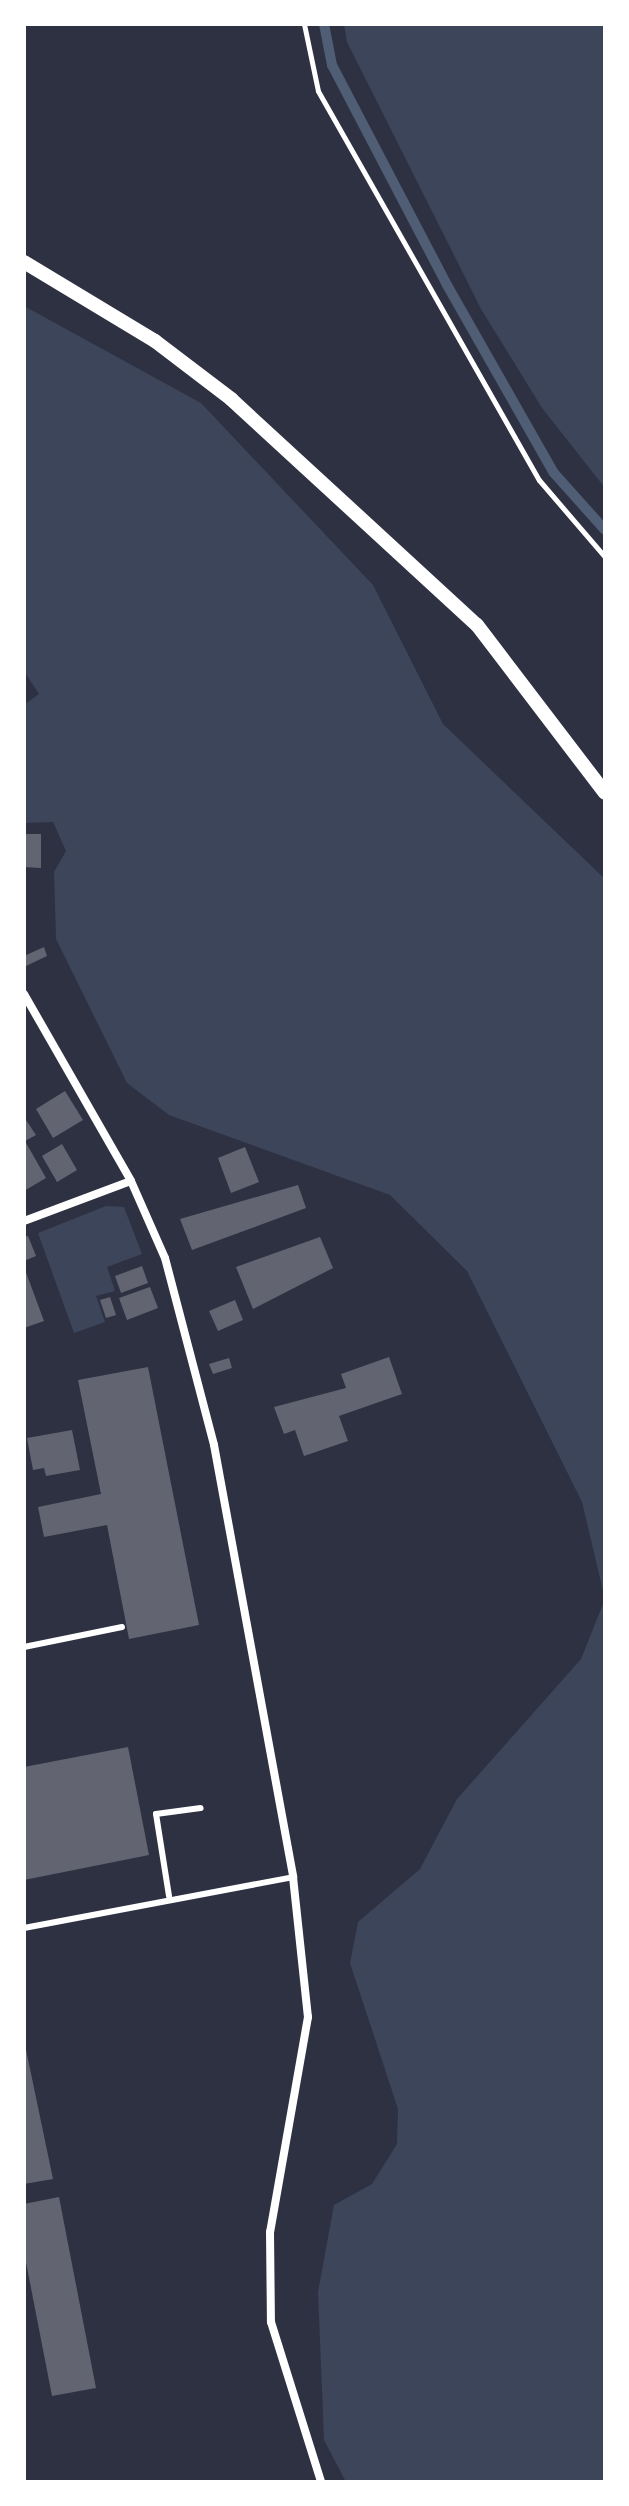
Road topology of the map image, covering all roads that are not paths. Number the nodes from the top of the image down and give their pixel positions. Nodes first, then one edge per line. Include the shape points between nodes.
1 (24, 262) edge
2 (605, 793) edge
3 (24, 994) edge
4 (131, 1181) junction
5 (24, 1221) edge
6 (122, 1627) dead end
7 (24, 1647) edge
8 (201, 1808) dead end
9 (293, 1877) junction
10 (169, 1896) junction
11 (24, 1928) edge
12 (321, 2482) edge

1 - 2 street via 155,341 254,420 477,625
3 - 4 street
4 - 5 street
4 - 9 street via 189,1331
6 - 7 lane
8 - 10 lane via 156,1814
9 - 10 lane
9 - 12 street via 308,2017 270,2232 271,2322
10 - 11 lane

